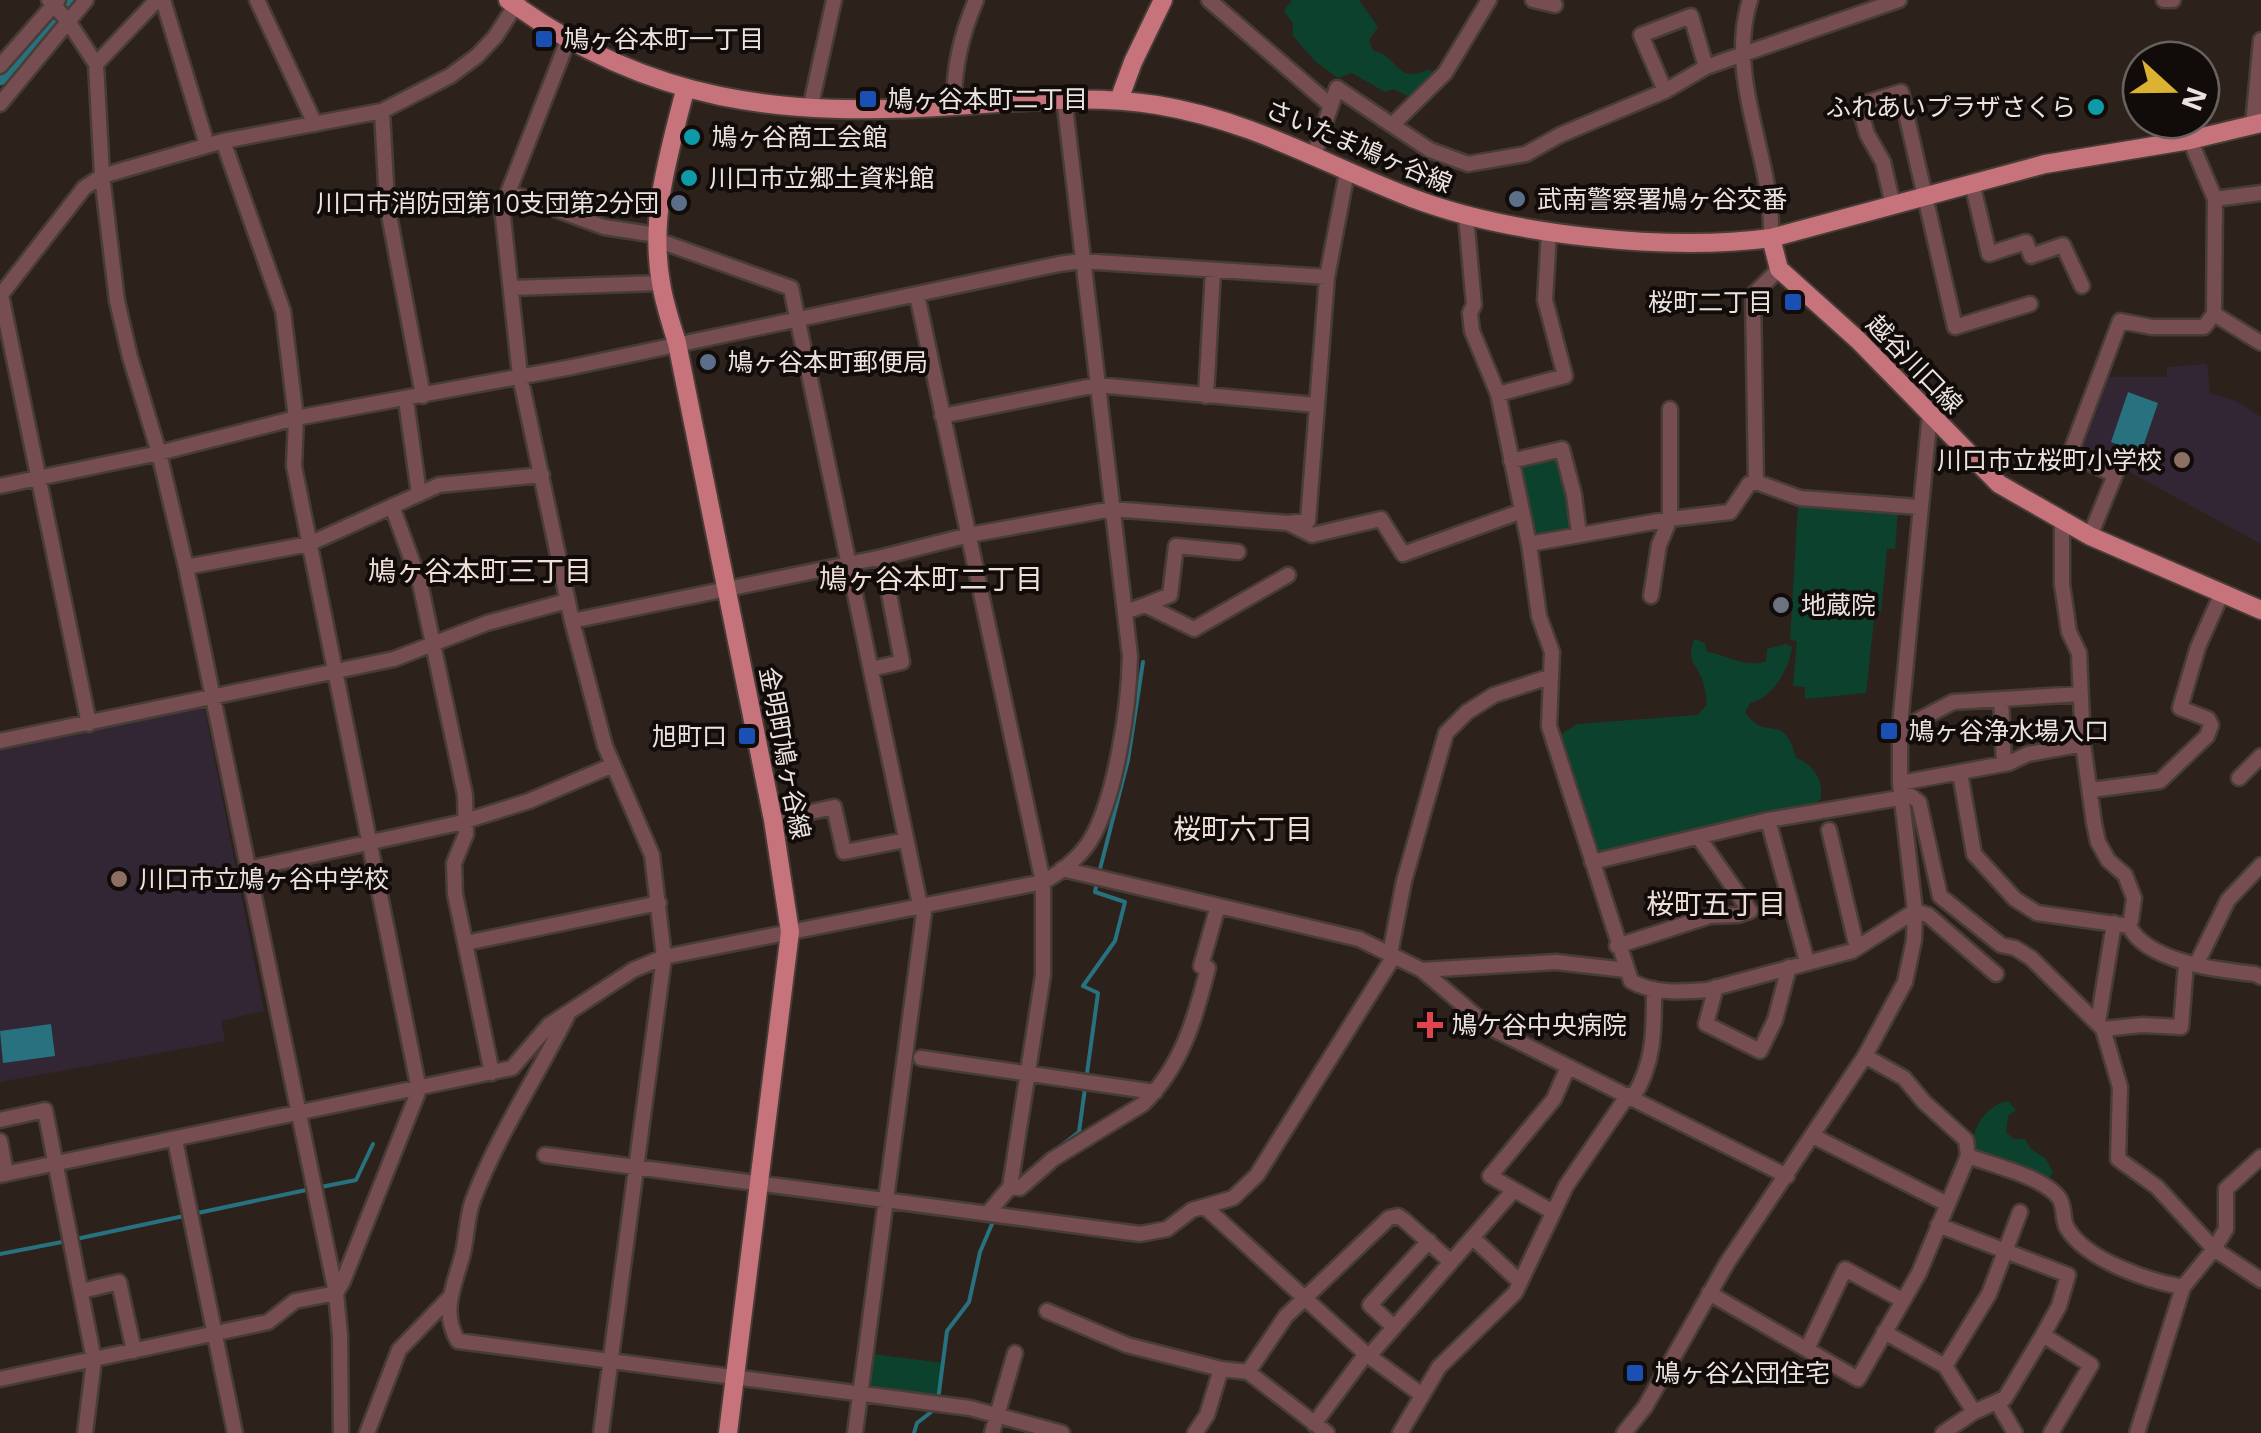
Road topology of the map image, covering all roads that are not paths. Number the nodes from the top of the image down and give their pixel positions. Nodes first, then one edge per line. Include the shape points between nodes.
1 (86, 0) edge
2 (160, 0) edge
3 (256, 0) edge
4 (834, 0) edge
5 (976, 0) edge
6 (1163, 0) edge
7 (1209, 0) edge
8 (1489, 0) edge
9 (1532, 0) edge
10 (1750, 0) edge
11 (1900, 0) edge
12 (2164, 0) edge
13 (2173, 0) edge
14 (54, 2) edge
15 (514, 2) edge
16 (1556, 6) dead end
17 (68, 21) junction
18 (568, 40) junction
19 (2261, 40) edge
20 (1742, 56) junction
21 (96, 64) junction
22 (0, 66) edge
23 (1706, 67) junction
24 (686, 90) junction
25 (1665, 91) junction
26 (1064, 98) junction
27 (1119, 100) junction
28 (0, 104) edge
29 (1329, 104) junction
30 (953, 106) junction
31 (810, 110) junction
32 (382, 111) junction
33 (314, 124) junction
34 (2257, 124) edge
35 (1392, 125) junction
36 (2221, 133) edge
37 (223, 140) junction
38 (2190, 140) joint
39 (207, 145) junction
40 (1314, 155) junction
41 (1347, 172) junction
42 (102, 176) junction
43 (1972, 183) junction
44 (508, 192) junction
45 (2261, 193) edge
46 (1924, 197) junction
47 (2215, 199) junction
48 (1893, 206) junction
49 (1466, 217) junction
50 (1549, 231) junction
51 (657, 237) junction
52 (1770, 238) junction
53 (1082, 261) junction
54 (1779, 269) junction
55 (1214, 272) junction
56 (1327, 278) junction
57 (661, 284) junction
58 (2082, 286) dead end
59 (511, 288) junction
60 (0, 295) edge
61 (917, 295) junction
62 (2030, 304) dead end
63 (2214, 314) junction
64 (798, 319) junction
65 (676, 343) junction
66 (2261, 343) edge
67 (520, 376) junction
68 (1097, 384) junction
69 (1498, 394) junction
70 (423, 396) junction
71 (1206, 396) junction
72 (406, 400) junction
73 (1316, 405) junction
74 (1670, 409) dead end
75 (1930, 414) junction
76 (942, 416) junction
77 (296, 418) junction
78 (160, 453) junction
79 (1511, 461) junction
80 (542, 475) junction
81 (37, 479) junction
82 (1756, 482) junction
83 (0, 486) edge
84 (419, 494) junction
85 (392, 506) junction
86 (1919, 507) junction
87 (1112, 509) junction
88 (1522, 511) junction
89 (1670, 519) junction
90 (2062, 522) junction
91 (1288, 523) junction
92 (1579, 534) junction
93 (969, 535) junction
94 (2090, 536) junction
95 (309, 544) junction
96 (1530, 544) junction
97 (1238, 552) dead end
98 (882, 556) junction
99 (850, 563) junction
100 (186, 567) junction
101 (1288, 576) dead end
102 (726, 588) junction
103 (2222, 593) junction
104 (1651, 596) dead end
105 (568, 601) junction
106 (1145, 605) junction
107 (2261, 610) edge
108 (1125, 612) junction
109 (572, 621) junction
110 (434, 644) junction
111 (871, 669) junction
112 (337, 672) junction
113 (1550, 677) junction
114 (2081, 694) junction
115 (212, 698) junction
116 (2001, 700) junction
117 (89, 724) junction
118 (1900, 725) junction
119 (0, 741) edge
120 (2084, 744) junction
121 (2261, 756) edge
122 (2004, 764) junction
123 (613, 765) junction
124 (1960, 773) junction
125 (2239, 778) dead end
126 (1901, 789) junction
127 (2091, 790) junction
128 (774, 820) junction
129 (1768, 820) junction
130 (466, 821) junction
131 (1829, 830) dead end
132 (1700, 838) junction
133 (906, 840) junction
134 (370, 844) junction
135 (1592, 862) junction
136 (2261, 865) edge
137 (248, 868) junction
138 (1062, 869) junction
139 (1043, 882) junction
140 (659, 903) junction
141 (923, 905) junction
142 (1218, 906) junction
143 (1915, 911) junction
144 (2131, 920) dead end
145 (2114, 923) junction
146 (790, 932) junction
147 (466, 943) junction
148 (1617, 946) junction
149 (1857, 948) junction
150 (1392, 956) junction
151 (664, 958) junction
152 (1807, 962) junction
153 (2191, 964) junction
154 (1790, 966) junction
155 (1422, 970) junction
156 (1626, 970) junction
157 (1996, 974) dead end
158 (2261, 977) edge
159 (1716, 987) junction
160 (1654, 989) junction
161 (568, 1013) junction
162 (2100, 1026) junction
163 (1865, 1056) junction
164 (921, 1058) dead end
165 (1568, 1066) junction
166 (1028, 1071) junction
167 (492, 1073) junction
168 (419, 1090) junction
169 (1155, 1092) junction
170 (1631, 1096) junction
171 (297, 1114) junction
172 (0, 1120) edge
173 (1813, 1136) junction
174 (174, 1140) junction
175 (0, 1141) edge
176 (545, 1154) dead end
177 (1968, 1156) junction
178 (2261, 1157) edge
179 (55, 1163) junction
180 (638, 1167) junction
181 (3, 1175) edge
182 (1787, 1176) junction
183 (761, 1183) junction
184 (1010, 1187) junction
185 (1514, 1191) junction
186 (887, 1200) junction
187 (1947, 1204) junction
188 (1206, 1208) junction
189 (988, 1212) junction
190 (1553, 1212) junction
191 (2020, 1212) dead end
192 (1938, 1225) junction
193 (1473, 1238) junction
194 (1428, 1241) junction
195 (2214, 1250) junction
196 (2006, 1251) junction
197 (1451, 1262) junction
198 (2261, 1280) edge
199 (1520, 1282) junction
200 (2182, 1287) junction
201 (82, 1290) junction
202 (336, 1292) junction
203 (1709, 1293) junction
204 (449, 1298) junction
205 (1303, 1299) junction
206 (1902, 1300) junction
207 (1047, 1311) dead end
208 (1394, 1327) junction
209 (1884, 1332) junction
210 (216, 1333) junction
211 (2043, 1335) junction
212 (1807, 1350) junction
213 (134, 1352) junction
214 (1015, 1353) dead end
215 (1367, 1355) junction
216 (94, 1360) junction
217 (610, 1362) junction
218 (1945, 1366) junction
219 (1221, 1370) junction
220 (1248, 1372) junction
221 (735, 1378) junction
222 (0, 1379) edge
223 (861, 1394) junction
224 (1422, 1395) junction
225 (1997, 1402) junction
226 (1974, 1412) junction
227 (998, 1416) junction
228 (1319, 1429) edge
229 (1057, 1432) edge
230 (85, 1433) edge
231 (235, 1433) edge
232 (341, 1433) edge
233 (367, 1433) edge
234 (602, 1433) edge
235 (728, 1433) edge
236 (855, 1433) edge
237 (992, 1433) edge
238 (1196, 1433) edge
239 (1400, 1433) edge
240 (1624, 1433) edge
241 (1943, 1433) edge
242 (2015, 1433) edge
243 (2051, 1433) edge
244 (2137, 1433) edge

1 - 17 street
2 - 21 street
2 - 39 street
3 - 33 street
4 - 31 street
5 - 30 street via 955,63
6 - 27 main road
7 - 29 street
8 - 35 street via 1445,72
9 - 16 street
10 - 20 street
11 - 20 street
12 - 13 street
14 - 17 street
14 - 22 street
15 - 18 main road, さいたま鳩ヶ谷線
15 - 32 street via 495,38 476,56
17 - 21 street
17 - 28 street
18 - 24 main road, さいたま鳩ヶ谷線
18 - 44 street
19 - 34 street
20 - 23 street
20 - 52 street via 1769,195
21 - 42 street
23 - 25 street
23 - 25 street via 1691,16 1641,35
24 - 31 main road, さいたま鳩ヶ谷線
24 - 51 main road, 金明町鳩ヶ谷線 via 658,203
25 - 35 street via 1498,161 1450,158
26 - 27 main road, さいたま鳩ヶ谷線
26 - 30 main road, さいたま鳩ヶ谷線
26 - 53 street
27 - 40 main road, さいたま鳩ヶ谷線 via 1230,121
29 - 35 street via 1337,88
29 - 40 street
30 - 31 main road, さいたま鳩ヶ谷線
32 - 33 street
32 - 70 street via 386,204
33 - 37 street
34 - 36 main road, さいたま鳩ヶ谷線
37 - 39 street
37 - 77 street via 283,311
38 - 43 main road, さいたま鳩ヶ谷線
38 - 47 street
39 - 42 street
40 - 41 main road, さいたま鳩ヶ谷線
41 - 49 main road, さいたま鳩ヶ谷線
41 - 56 street
42 - 60 street via 84,188
42 - 78 street via 117,302
43 - 46 main road, さいたま鳩ヶ谷線
43 - 58 street via 1988,254 2026,242 2030,256 2064,245
44 - 51 street via 604,227
44 - 59 street via 502,208
45 - 47 street
46 - 48 main road, さいたま鳩ヶ谷線
46 - 48 street via 1902,92 1859,105
46 - 62 street via 1955,327
47 - 63 street
48 - 52 main road, さいたま鳩ヶ谷線
49 - 50 main road, さいたま鳩ヶ谷線
49 - 69 street via 1472,331
50 - 52 main road, さいたま鳩ヶ谷線 via 1633,240
50 - 69 street via 1545,300 1565,376
51 - 57 main road, 金明町鳩ヶ谷線
51 - 64 street via 791,288
52 - 54 main road
53 - 55 street
53 - 61 street
53 - 68 street
54 - 75 main road, 越谷川口線
54 - 82 street via 1754,295
55 - 56 street
55 - 71 street
56 - 73 street
57 - 59 street
57 - 65 main road, 金明町鳩ヶ谷線
59 - 67 street
60 - 81 street
61 - 64 street
61 - 76 street
63 - 66 street
63 - 94 street via 2204,326 2120,320 2070,454 2115,476
64 - 65 street
64 - 99 street
65 - 67 street
65 - 102 main road, 金明町鳩ヶ谷線
67 - 70 street
67 - 80 street
68 - 71 street
68 - 76 street
68 - 87 street
69 - 79 street
70 - 72 street
71 - 73 street
72 - 77 street
72 - 84 street
73 - 91 street via 1308,521
74 - 89 street
75 - 86 street
75 - 90 main road, 越谷川口線 via 1999,484
76 - 93 street
77 - 78 street
77 - 95 street via 294,466
78 - 81 street
78 - 100 street
79 - 88 street
79 - 92 street via 1562,449
80 - 84 street
80 - 105 street
81 - 83 street
81 - 117 street
82 - 86 street via 1800,498
82 - 89 street via 1730,512
84 - 85 street
85 - 95 street
85 - 110 street
86 - 118 street
87 - 91 street
87 - 93 street
87 - 108 street
88 - 91 street via 1403,554 1381,519 1312,535
88 - 96 street
89 - 92 street
89 - 104 street
90 - 94 main road, 越谷川口線
90 - 114 street via 2064,601
92 - 96 street
93 - 98 street
93 - 139 street
94 - 103 main road, 越谷川口線
95 - 100 street
95 - 112 street
96 - 113 street via 1539,616 1552,652
97 - 106 street via 1176,546 1170,596
98 - 99 street
98 - 111 street via 902,662
99 - 102 street
99 - 111 street
100 - 115 street
101 - 106 street via 1194,628
102 - 109 street
102 - 128 main road, 金明町鳩ヶ谷線
103 - 107 main road, 越谷川口線
103 - 127 street via 2180,708 2208,719 2207,736 2160,781
105 - 109 street
105 - 110 street
106 - 108 street
108 - 138 street via 1129,680 1120,745 1090,840
109 - 123 street
110 - 112 street
110 - 130 street
111 - 133 street
112 - 115 street
112 - 134 street
113 - 135 street via 1548,726
113 - 150 street via 1494,695 1446,733 1404,881
114 - 116 street
114 - 120 street
115 - 117 street
115 - 137 street
116 - 118 street via 1953,702
116 - 122 street
117 - 119 street
118 - 126 street
120 - 122 street
120 - 127 street
121 - 125 street
122 - 124 street
123 - 130 street
123 - 140 street via 652,855
124 - 126 street
124 - 145 street via 1974,854 2016,898 2037,913
126 - 129 street
126 - 143 street
126 - 162 street via 1919,802 1944,900 2001,946 2032,958
127 - 144 street via 2098,842 2134,898
128 - 133 street via 834,807 844,852
128 - 146 main road, 金明町鳩ヶ谷線
129 - 132 street
129 - 152 street
130 - 134 street
130 - 147 street via 453,876
131 - 149 street
132 - 135 street
132 - 148 street via 1750,911 1710,916
133 - 141 street
134 - 137 street
134 - 168 street
135 - 148 street
136 - 153 street via 2228,900
137 - 171 street
138 - 139 street
138 - 142 street
139 - 141 street
139 - 166 street via 1043,976
140 - 147 street
140 - 151 street
141 - 146 street
141 - 186 street
142 - 150 street via 1360,939
142 - 169 street via 1195,1021
143 - 149 street
143 - 157 street
143 - 163 street via 1905,982
145 - 153 street
145 - 162 street
146 - 151 street
146 - 183 main road, 金明町鳩ヶ谷線
147 - 167 street
148 - 156 street
149 - 152 street
150 - 155 street
150 - 188 street via 1257,1175 1233,1198
151 - 161 street
151 - 180 street
152 - 154 street
153 - 158 street
153 - 162 street via 2181,1027
154 - 159 street
154 - 159 street via 1760,1051 1706,1024
155 - 156 street via 1556,962
155 - 165 street via 1488,1027
156 - 160 street via 1641,988
159 - 160 street
160 - 170 street via 1650,1060
161 - 167 street via 549,1024 512,1068
161 - 204 street via 500,1135 472,1204
162 - 195 street via 2120,1087 2118,1160 2157,1187
163 - 173 street
163 - 177 street via 1904,1078 1966,1140
164 - 166 street
165 - 170 street
165 - 185 street via 1554,1099 1490,1176
166 - 169 street
166 - 184 street
167 - 168 street
168 - 171 street
168 - 202 street
169 - 184 street via 1052,1159 1020,1188
170 - 182 street
170 - 190 street
171 - 174 street
171 - 202 street
172 - 179 street via 45,1110
173 - 182 street
173 - 187 street
174 - 179 street
174 - 210 street
175 - 181 street
176 - 180 street
177 - 187 street
177 - 200 street via 2034,1180 2061,1199 2070,1232 2105,1260
178 - 195 street via 2226,1189 2226,1229
179 - 181 street
179 - 201 street
180 - 183 street
180 - 217 street
182 - 203 street
183 - 186 street
183 - 221 main road, 金明町鳩ヶ谷線
184 - 189 street
185 - 190 street
185 - 193 street
186 - 189 street
186 - 223 street
187 - 192 street
188 - 189 street via 1192,1210 1167,1230 1140,1234
188 - 205 street
190 - 199 street
191 - 196 street
192 - 196 street
192 - 206 street
193 - 197 street
193 - 199 street
194 - 197 street
194 - 205 street via 1398,1216 1389,1218
194 - 208 street via 1370,1305
195 - 198 street
195 - 200 street
196 - 211 street via 2068,1274
196 - 218 street via 1989,1294
197 - 208 street
199 - 224 street
200 - 244 street
201 - 213 street via 119,1282
201 - 216 street
202 - 210 street via 295,1301 268,1322
202 - 232 street
203 - 212 street
203 - 240 street via 1646,1407
204 - 217 street via 458,1341
204 - 233 street via 399,1350
205 - 215 street
205 - 220 street
206 - 209 street
206 - 212 street via 1845,1269
207 - 219 street via 1127,1345
208 - 215 street
209 - 212 street via 1858,1379
209 - 218 street
210 - 213 street
210 - 231 street
211 - 225 street
211 - 243 street via 2091,1365
213 - 216 street
214 - 227 street
215 - 224 street
215 - 228 street
216 - 222 street
216 - 230 street
217 - 221 street
217 - 234 street
218 - 226 street
219 - 220 street
219 - 238 street
220 - 228 street
221 - 223 street
221 - 235 main road, 金明町鳩ヶ谷線
223 - 227 street
223 - 236 street
224 - 239 street
225 - 226 street
225 - 242 street
226 - 241 street
227 - 229 street
227 - 237 street

